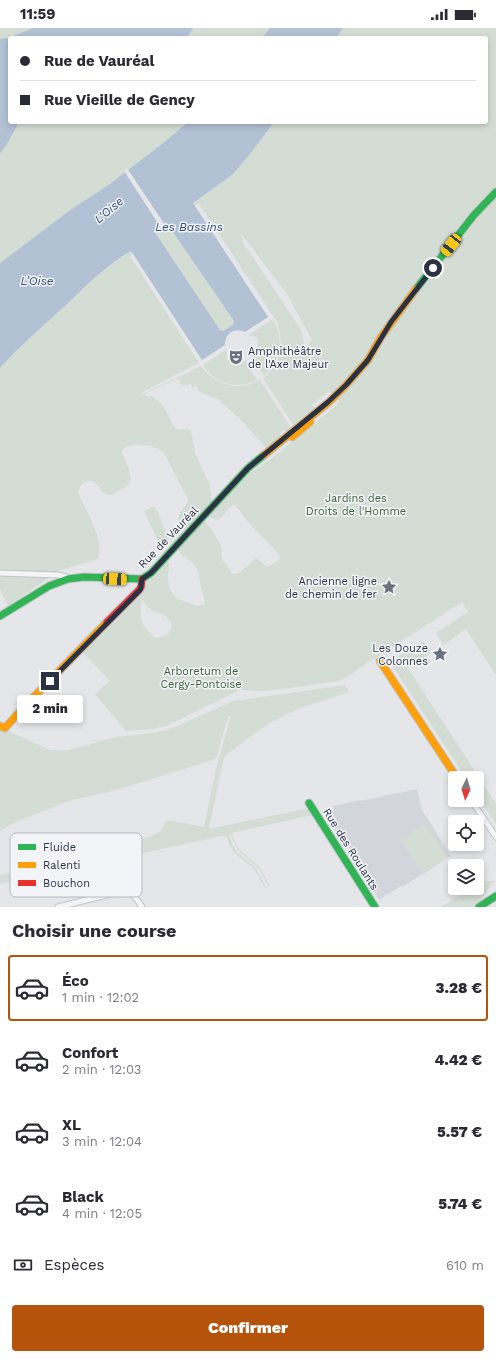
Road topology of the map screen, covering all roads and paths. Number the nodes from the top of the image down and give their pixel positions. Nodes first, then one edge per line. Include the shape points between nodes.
1 (496, 192) edge
2 (0, 574) edge
3 (68, 579) junction
4 (142, 579) junction
5 (0, 616) edge
6 (380, 661) dead end
7 (3, 727) edge
8 (452, 771) edge
9 (309, 803) dead end
10 (476, 807) edge
11 (496, 837) edge
12 (496, 896) edge
13 (99, 897) edge
14 (136, 897) edge
15 (58, 907) edge
16 (142, 907) edge
17 (375, 907) edge
18 (479, 907) edge

1 - 4 street, Rue de Vauréal via 474,215 403,306 368,360 346,385 248,468 151,573
2 - 3 street via 58,574
3 - 4 street, Rue de Vauréal
3 - 5 street, Rue de Vauréal via 49,586
4 - 7 street via 140,590
6 - 8 street
9 - 17 street, Rue des Roulants
10 - 11 street
12 - 18 street
13 - 15 street
14 - 16 street

